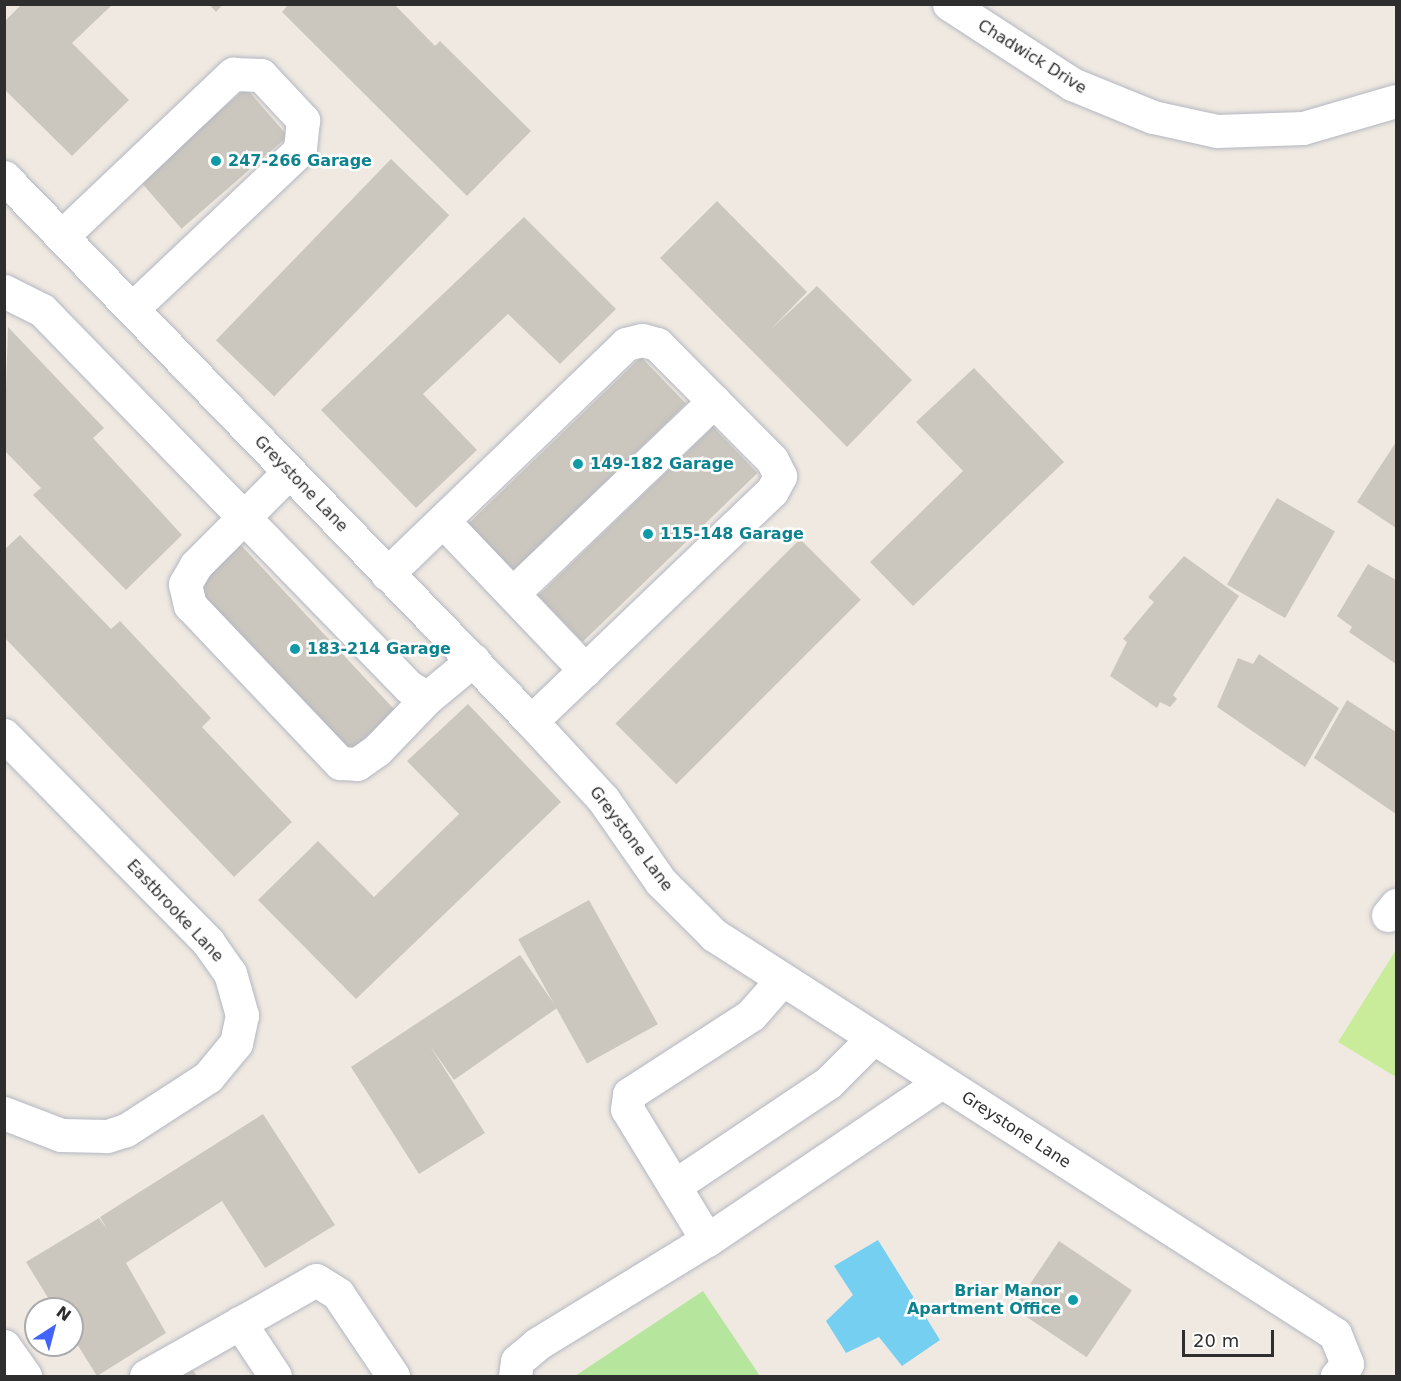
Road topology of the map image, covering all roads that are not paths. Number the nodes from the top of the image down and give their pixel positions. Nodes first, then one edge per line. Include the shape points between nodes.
1 (949, 4) edge
2 (1396, 101) edge
3 (4, 177) edge
4 (62, 236) junction
5 (6, 296) edge
6 (133, 308) junction
7 (714, 401) junction
8 (289, 472) junction
9 (243, 518) junction
10 (443, 521) junction
11 (387, 574) junction
12 (513, 593) junction
13 (473, 660) junction
14 (585, 670) junction
15 (427, 698) junction
16 (531, 721) junction
17 (4, 735) edge
18 (780, 982) junction
19 (873, 1038) junction
20 (941, 1082) junction
21 (4, 1113) edge
22 (674, 1186) junction
23 (707, 1240) junction
24 (240, 1323) junction
25 (4, 1346) edge
26 (25, 1377) edge
27 (146, 1377) edge
28 (275, 1377) edge
29 (393, 1377) edge
30 (515, 1377) edge
31 (1337, 1377) edge

1 - 2 street, Chadwick Drive via 1072,84 1153,117 1216,131 1303,128
3 - 4 street, Greystone Lane
4 - 6 street, Greystone Lane
4 - 6 street via 233,74 261,75 303,120 300,150
5 - 9 street via 42,310
6 - 8 street, Greystone Lane
7 - 10 street via 657,344 642,339 626,345
7 - 12 street
7 - 14 street via 780,476 772,491
8 - 9 street
8 - 11 street, Greystone Lane
9 - 15 street via 409,687
9 - 15 street via 196,564 185,585 190,605 318,745 340,764 357,764
10 - 11 street
10 - 12 street
11 - 13 street, Greystone Lane
12 - 14 street
13 - 15 street
13 - 16 street, Greystone Lane
14 - 16 street
16 - 18 street, Greystone Lane via 603,799 661,882 714,935
17 - 21 street, Eastbrooke Lane via 208,942 231,973 242,1016 233,1048 208,1077 126,1130 107,1136 61,1135
18 - 19 street, Greystone Lane
18 - 22 street via 751,1015 629,1094 627,1109
19 - 20 street, Greystone Lane
19 - 22 street via 828,1083
20 - 23 street
20 - 31 street, Greystone Lane via 1335,1334 1347,1364
22 - 23 street
23 - 30 street via 537,1344 517,1361
24 - 27 street
24 - 28 street
24 - 29 street via 316,1280 338,1294
25 - 26 street

